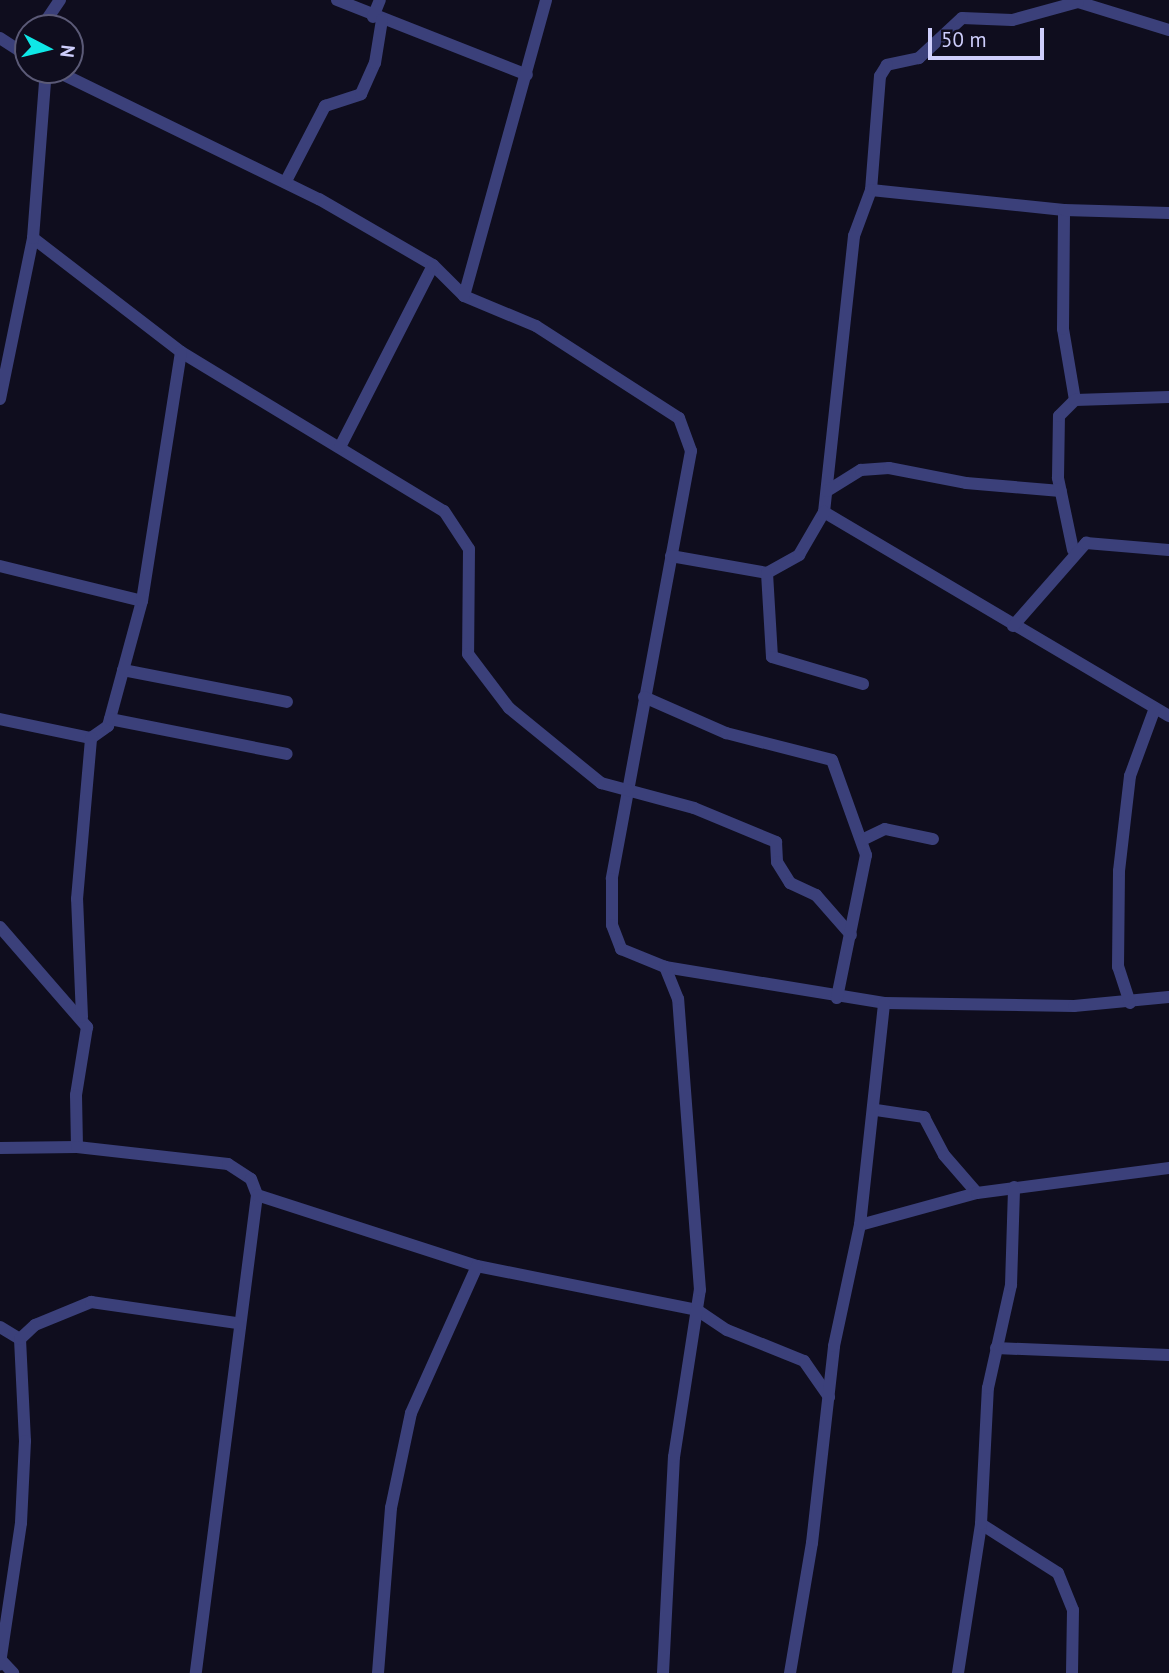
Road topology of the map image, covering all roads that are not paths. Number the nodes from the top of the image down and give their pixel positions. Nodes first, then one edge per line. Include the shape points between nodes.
1 (337, 0) edge
2 (380, 0) edge
3 (546, 0) edge
4 (1078, 1) edge
5 (377, 18) junction
6 (1169, 30) edge
7 (527, 75) junction
8 (45, 84) edge
9 (83, 84) edge
10 (286, 181) junction
11 (872, 190) junction
12 (1064, 210) junction
13 (1169, 213) edge
14 (33, 237) junction
15 (433, 265) junction
16 (464, 296) junction
17 (181, 352) junction
18 (1169, 397) edge
19 (0, 398) edge
20 (1075, 400) junction
21 (340, 447) junction
22 (827, 491) junction
23 (1061, 491) junction
24 (824, 513) junction
25 (1073, 550) junction
26 (1169, 550) edge
27 (671, 556) junction
28 (0, 566) edge
29 (767, 573) junction
30 (142, 601) junction
31 (1013, 626) junction
32 (123, 670) junction
33 (863, 684) dead end
34 (643, 697) junction
35 (287, 702) dead end
36 (1155, 708) junction
37 (1169, 716) edge
38 (0, 719) edge
39 (110, 719) junction
40 (91, 738) junction
41 (287, 754) dead end
42 (628, 791) junction
43 (933, 839) dead end
44 (862, 840) junction
45 (0, 927) edge
46 (850, 935) junction
47 (665, 967) junction
48 (1169, 997) edge
49 (837, 998) junction
50 (884, 1003) junction
51 (1130, 1003) junction
52 (82, 1017) junction
53 (876, 1110) junction
54 (0, 1147) edge
55 (77, 1147) junction
56 (1169, 1168) edge
57 (1014, 1186) junction
58 (977, 1193) junction
59 (257, 1195) junction
60 (860, 1225) junction
61 (477, 1266) junction
62 (697, 1310) junction
63 (237, 1323) junction
64 (0, 1327) edge
65 (20, 1339) junction
66 (996, 1348) junction
67 (1169, 1355) edge
68 (829, 1396) junction
69 (981, 1524) junction
70 (0, 1662) edge
71 (13, 1673) edge
72 (197, 1673) edge
73 (378, 1673) edge
74 (663, 1673) edge
75 (790, 1673) edge
76 (958, 1673) edge
77 (1072, 1673) edge

1 - 5 street
2 - 5 street
3 - 7 street
4 - 6 street
4 - 11 street via 1012,20 962,18 919,58 887,65 880,76
5 - 7 street
5 - 10 street via 375,63 361,94 325,106
7 - 16 street
8 - 14 street
9 - 10 street
10 - 15 street
11 - 12 street
11 - 22 street via 854,236
12 - 13 street
12 - 20 street via 1063,329
14 - 17 street
14 - 19 street
15 - 16 street
15 - 21 street
16 - 27 street via 536,326 679,418 691,451
17 - 21 street
17 - 30 street
18 - 20 street
20 - 23 street via 1059,416
21 - 42 street via 461,528 470,549 466,642 483,678 553,746 601,783
22 - 23 street via 861,470 889,468 966,484
22 - 24 street
23 - 25 street
24 - 29 street via 799,555
24 - 31 street
25 - 26 street via 1086,543
25 - 31 street via 1059,576
27 - 29 street
27 - 34 street
28 - 30 street
29 - 33 street via 772,657
30 - 32 street
31 - 36 street
32 - 35 street
32 - 39 street
34 - 42 street
34 - 44 street via 726,733 832,760
36 - 37 street
36 - 51 street via 1130,776 1119,871 1118,967
38 - 40 street
39 - 40 street via 102,734
39 - 41 street
40 - 52 street via 77,899
42 - 46 street via 694,808 776,842 777,862 790,883 816,895
42 - 47 street via 612,879 612,925 621,948
43 - 44 street via 885,829
44 - 46 street via 866,855
45 - 52 street
46 - 49 street
47 - 49 street via 758,977
47 - 62 street via 678,999 686,1076
48 - 51 street
49 - 50 street
50 - 51 street
50 - 53 street
52 - 55 street via 90,1035 76,1095
53 - 58 street via 924,1117
53 - 60 street
54 - 55 street
55 - 59 street via 228,1164 251,1178
56 - 57 street
57 - 58 street
57 - 66 street via 1011,1285
58 - 60 street
59 - 61 street
59 - 63 street
60 - 68 street
61 - 62 street
61 - 73 street via 411,1413 391,1508
62 - 68 street via 727,1331 804,1361
62 - 74 street via 674,1457
63 - 65 street via 91,1302 35,1325
63 - 72 street
64 - 65 street
65 - 70 street via 24,1492
66 - 67 street
66 - 69 street
68 - 75 street
69 - 76 street
69 - 77 street via 1058,1573 1073,1610
70 - 71 street

